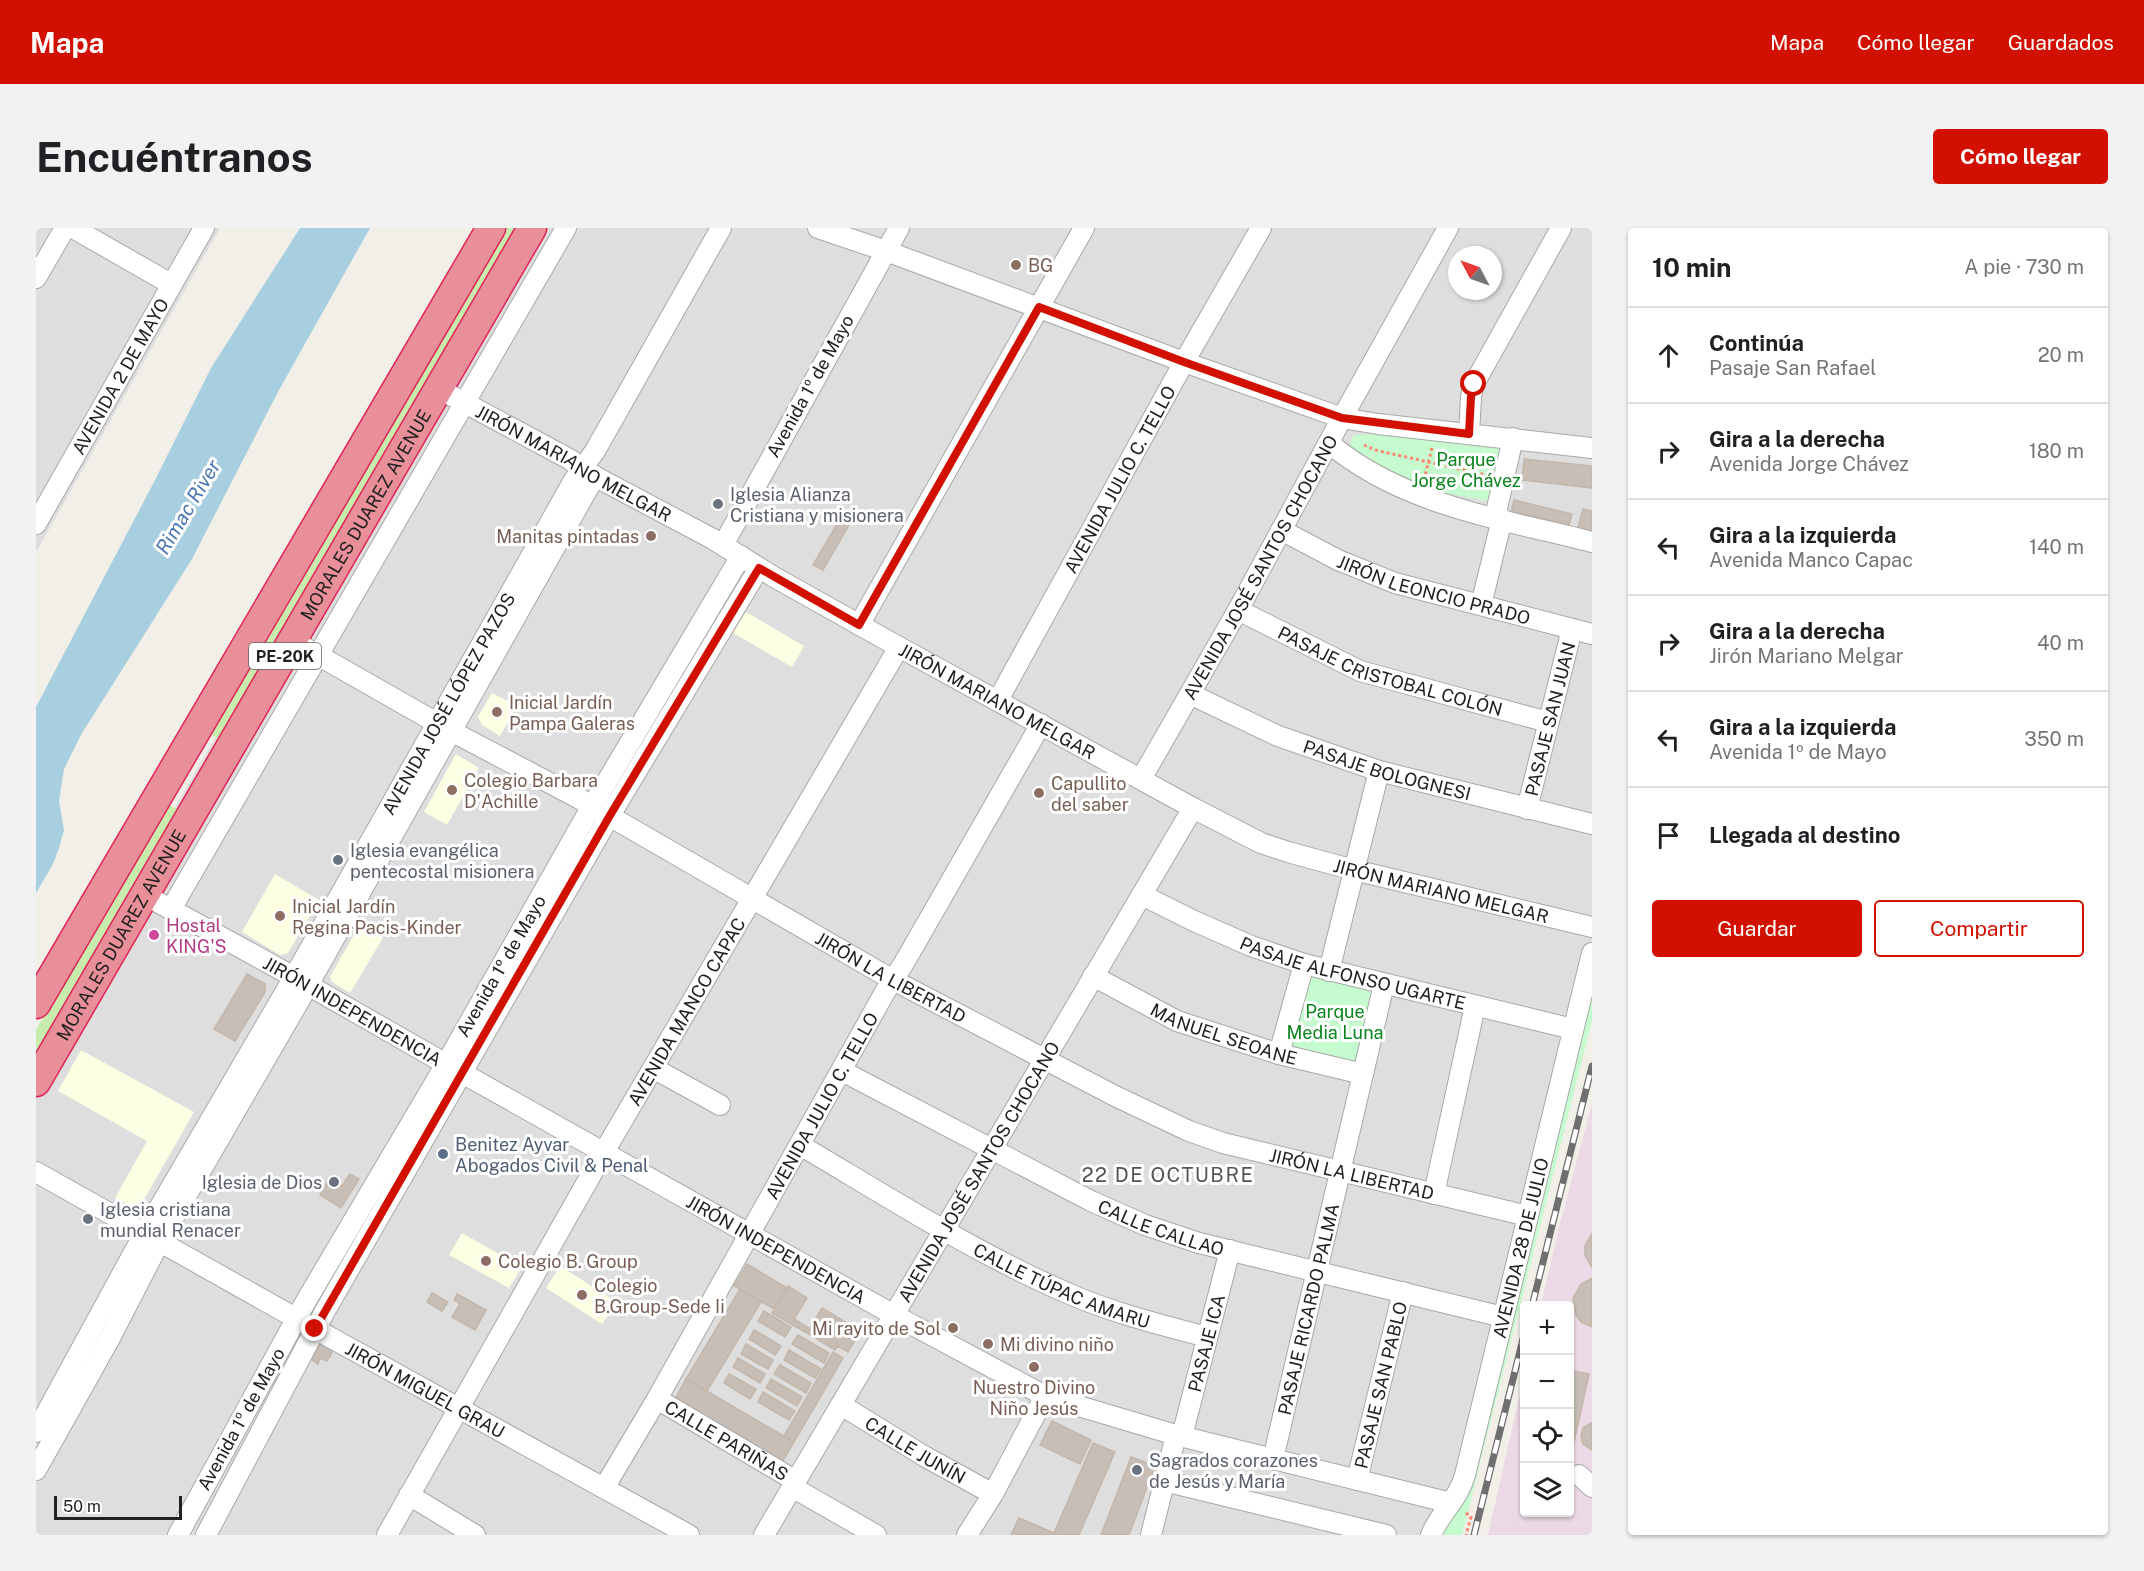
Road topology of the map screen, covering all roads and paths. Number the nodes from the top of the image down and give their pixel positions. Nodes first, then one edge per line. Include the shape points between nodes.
1 (65, 228) edge
2 (73, 228) edge
3 (204, 228) edge
4 (491, 228) edge
5 (532, 228) edge
6 (566, 228) edge
7 (721, 228) edge
8 (818, 228) edge
9 (899, 228) edge
10 (1084, 228) edge
11 (1261, 228) edge
12 (1449, 228) edge
13 (1561, 228) edge
14 (886, 251) junction
15 (36, 278) edge
16 (171, 284) junction
17 (1039, 307) junction
18 (1184, 362) junction
19 (439, 389) junction
20 (465, 403) junction
21 (1378, 424) junction
22 (1435, 430) junction
23 (1336, 431) junction
24 (1469, 434) junction
25 (1513, 438) junction
26 (1592, 448) edge
27 (1375, 450) junction
28 (1428, 463) junction
29 (1360, 467) junction
30 (588, 472) junction
31 (1504, 479) junction
32 (1421, 496) junction
33 (1499, 518) junction
34 (36, 524) edge
35 (1281, 530) junction
36 (1592, 542) edge
37 (723, 545) junction
38 (741, 556) junction
39 (759, 568) junction
40 (1482, 605) junction
41 (1238, 610) junction
42 (859, 625) junction
43 (1572, 629) junction
44 (1592, 634) edge
45 (293, 641) junction
46 (899, 647) junction
47 (319, 656) junction
48 (1190, 694) junction
49 (998, 700) junction
50 (1548, 722) junction
51 (1041, 724) junction
52 (444, 727) junction
53 (188, 746) junction
54 (221, 762) junction
55 (1379, 771) junction
56 (1141, 779) junction
57 (1193, 808) junction
58 (1527, 809) junction
59 (601, 812) junction
60 (1592, 824) edge
61 (1354, 870) junction
62 (143, 894) junction
63 (1142, 894) junction
64 (752, 898) junction
65 (171, 909) junction
66 (1592, 927) edge
67 (1592, 953) edge
68 (1304, 964) junction
69 (1329, 970) junction
70 (1093, 976) junction
71 (893, 980) junction
72 (301, 981) junction
73 (1384, 984) junction
74 (36, 1004) edge
75 (1475, 1006) junction
76 (1573, 1029) junction
77 (1279, 1054) junction
78 (1045, 1059) junction
79 (653, 1068) junction
80 (454, 1069) junction
81 (842, 1071) junction
82 (1363, 1074) junction
83 (36, 1082) edge
84 (720, 1105) dead end
85 (800, 1145) junction
86 (991, 1150) junction
87 (604, 1152) junction
88 (36, 1172) edge
89 (1341, 1172) junction
90 (1434, 1194) junction
91 (1528, 1216) junction
92 (945, 1229) junction
93 (750, 1234) junction
94 (152, 1236) junction
95 (1230, 1250) junction
96 (1317, 1271) junction
97 (1403, 1292) junction
98 (894, 1315) junction
99 (1503, 1317) junction
100 (297, 1319) junction
101 (315, 1329) junction
102 (1207, 1337) junction
103 (1045, 1396) junction
104 (657, 1398) junction
105 (841, 1405) junction
106 (459, 1408) junction
107 (36, 1432) edge
108 (1179, 1436) junction
109 (1273, 1459) junction
110 (36, 1470) edge
111 (1357, 1479) junction
112 (1164, 1481) junction
113 (794, 1484) junction
114 (604, 1488) junction
115 (993, 1494) junction
116 (409, 1495) junction
117 (1451, 1503) junction
118 (653, 1526) edge
119 (178, 1535) edge
120 (206, 1535) edge
121 (387, 1535) edge
122 (475, 1535) edge
123 (689, 1535) edge
124 (764, 1535) edge
125 (876, 1535) edge
126 (967, 1535) edge
127 (1151, 1535) edge
128 (1386, 1535) edge
129 (1431, 1535) edge

1 - 15 street
2 - 16 street
3 - 16 street, AVENIDA 2 DE MAYO
4 - 53 highway, MORALES DUAREZ AVENUE / PE-20K
5 - 19 highway, MORALES DUAREZ AVENUE / PE-20K
6 - 20 street
7 - 30 street, AVENIDA JOSÉ LÓPEZ PAZOS via 595,451
8 - 14 street
9 - 14 street, Avenida 1º de Mayo
10 - 17 street
11 - 18 street, AVENIDA JULIO C. TELLO
12 - 23 street, AVENIDA JOSÉ SANTOS CHOCANO
13 - 24 street via 1474,384
14 - 17 street
14 - 37 street, Avenida 1º de Mayo
16 - 34 street, AVENIDA 2 DE MAYO
17 - 18 street
17 - 42 street
18 - 23 street
18 - 49 street, AVENIDA JULIO C. TELLO
19 - 20 street, JIRÓN MARIANO MELGAR
19 - 45 highway, MORALES DUAREZ AVENUE / PE-20K
20 - 30 street, JIRÓN MARIANO MELGAR
20 - 47 street
21 - 22 street
21 - 23 street
21 - 27 path
22 - 24 street
22 - 28 path
23 - 27 path
23 - 29 street
23 - 35 street, AVENIDA JOSÉ SANTOS CHOCANO
24 - 25 street
25 - 26 street
25 - 31 street
27 - 28 path
27 - 29 path
28 - 31 path
28 - 32 path
29 - 32 street
30 - 37 street, JIRÓN MARIANO MELGAR
30 - 52 street, AVENIDA JOSÉ LÓPEZ PAZOS
31 - 33 street
32 - 33 street
33 - 36 street
33 - 40 street
35 - 40 street, JIRÓN LEONCIO PRADO via 1395,583
35 - 41 street, AVENIDA JOSÉ SANTOS CHOCANO
37 - 38 street, JIRÓN MARIANO MELGAR
38 - 39 street, JIRÓN MARIANO MELGAR
38 - 59 street, Avenida 1º de Mayo
39 - 42 street, JIRÓN MARIANO MELGAR
39 - 59 street, Avenida 1º de Mayo
40 - 43 street, JIRÓN LEONCIO PRADO
41 - 48 street, AVENIDA JOSÉ SANTOS CHOCANO
41 - 50 street, PASAJE CRISTOBAL COLÓN via 1360,671
42 - 46 street, JIRÓN MARIANO MELGAR
43 - 44 street, JIRÓN LEONCIO PRADO
43 - 50 street, PASAJE SAN JUAN
45 - 47 street, JIRÓN LA LIBERTAD
45 - 54 highway, MORALES DUAREZ AVENUE / PE-20K
46 - 49 street, JIRÓN MARIANO MELGAR
46 - 64 street, AVENIDA MANCO CAPAC
47 - 52 street, JIRÓN LA LIBERTAD
47 - 65 street
48 - 55 street, PASAJE BOLOGNESI via 1278,736
48 - 56 street, AVENIDA JOSÉ SANTOS CHOCANO
49 - 51 street, JIRÓN MARIANO MELGAR
50 - 58 street, PASAJE SAN JUAN
51 - 56 street, JIRÓN MARIANO MELGAR
51 - 71 street, AVENIDA JULIO C. TELLO
52 - 59 street, JIRÓN LA LIBERTAD
52 - 72 street, AVENIDA JOSÉ LÓPEZ PAZOS
53 - 54 highway
53 - 74 highway, MORALES DUAREZ AVENUE / PE-20K
54 - 62 highway, MORALES DUAREZ AVENUE / PE-20K
55 - 58 street, PASAJE BOLOGNESI
55 - 61 street
56 - 57 street, JIRÓN MARIANO MELGAR
57 - 61 street, JIRÓN MARIANO MELGAR via 1262,843
57 - 63 street, AVENIDA JOSÉ SANTOS CHOCANO
58 - 60 street, PASAJE BOLOGNESI
59 - 64 street, JIRÓN LA LIBERTAD
59 - 80 street, Avenida 1º de Mayo
61 - 66 street, JIRÓN MARIANO MELGAR
61 - 69 street
62 - 65 street, JIRÓN INDEPENDENCIA
62 - 83 highway, MORALES DUAREZ AVENUE / PE-20K
63 - 68 street, PASAJE ALFONSO UGARTE via 1251,946
63 - 70 street, AVENIDA JOSÉ SANTOS CHOCANO
64 - 71 street, JIRÓN LA LIBERTAD
64 - 79 street, AVENIDA MANCO CAPAC
65 - 72 street, JIRÓN INDEPENDENCIA
67 - 76 street, AVENIDA 28 DE JULIO
68 - 69 street, PASAJE ALFONSO UGARTE
68 - 77 street
69 - 73 street, PASAJE ALFONSO UGARTE
70 - 77 street, MANUEL SEOANE via 1177,1022
70 - 78 street, AVENIDA JOSÉ SANTOS CHOCANO
71 - 78 street, JIRÓN LA LIBERTAD
71 - 81 street, AVENIDA JULIO C. TELLO
72 - 80 street, JIRÓN INDEPENDENCIA
72 - 94 street, AVENIDA JOSÉ LÓPEZ PAZOS
73 - 75 street, PASAJE ALFONSO UGARTE
73 - 82 street, PASAJE RICARDO PALMA
75 - 76 street, PASAJE ALFONSO UGARTE
75 - 90 street
76 - 91 street, AVENIDA 28 DE JULIO
77 - 82 street, MANUEL SEOANE
78 - 86 street, AVENIDA JOSÉ SANTOS CHOCANO
78 - 89 street, JIRÓN LA LIBERTAD via 1189,1131
79 - 84 street
79 - 87 street, AVENIDA MANCO CAPAC
80 - 87 street, JIRÓN INDEPENDENCIA
80 - 100 street, Avenida 1º de Mayo
80 - 101 street, Avenida 1º de Mayo
81 - 85 street, AVENIDA JULIO C. TELLO
81 - 86 street, CALLE CALLAO
82 - 89 street, PASAJE RICARDO PALMA
85 - 92 street, CALLE TÚPAC AMARU
85 - 93 street, AVENIDA JULIO C. TELLO
86 - 92 street, AVENIDA JOSÉ SANTOS CHOCANO
86 - 95 street, CALLE CALLAO via 1145,1225
87 - 93 street, JIRÓN INDEPENDENCIA
87 - 106 street, AVENIDA MANCO CAPAC
88 - 94 street, JIRÓN MIGUEL GRAU
89 - 90 street, JIRÓN LA LIBERTAD
89 - 96 street, PASAJE RICARDO PALMA
90 - 91 street, JIRÓN LA LIBERTAD
91 - 99 street, AVENIDA 28 DE JULIO
92 - 98 street, AVENIDA JOSÉ SANTOS CHOCANO
92 - 102 street, CALLE TÚPAC AMARU via 1072,1295
93 - 98 street, JIRÓN INDEPENDENCIA
93 - 104 street, AVENIDA JULIO C. TELLO
94 - 100 street, JIRÓN MIGUEL GRAU
94 - 107 street, AVENIDA JOSÉ LÓPEZ PAZOS
94 - 110 street, AVENIDA JOSÉ LÓPEZ PAZOS via 110,1338
95 - 96 street, CALLE CALLAO
95 - 102 street, PASAJE ICA
96 - 97 street, CALLE CALLAO
96 - 109 street, PASAJE RICARDO PALMA
97 - 99 street, CALLE CALLAO
97 - 111 street, PASAJE SAN PABLO
98 - 103 street, JIRÓN INDEPENDENCIA
98 - 105 street, AVENIDA JOSÉ SANTOS CHOCANO
99 - 117 street, AVENIDA 28 DE JULIO via 1466,1475
100 - 101 street, JIRÓN MIGUEL GRAU
100 - 119 street, Avenida 1º de Mayo
101 - 106 street, JIRÓN MIGUEL GRAU
101 - 120 street, Avenida 1º de Mayo
102 - 108 street, PASAJE ICA
103 - 108 street, JIRÓN INDEPENDENCIA
103 - 115 street
104 - 113 street, CALLE PARIÑAS
104 - 114 street, AVENIDA JULIO C. TELLO
105 - 113 street, AVENIDA JOSÉ SANTOS CHOCANO
105 - 115 street, CALLE JUNÍN
106 - 114 street, JIRÓN MIGUEL GRAU
106 - 116 street, AVENIDA MANCO CAPAC
108 - 109 street, JIRÓN INDEPENDENCIA
108 - 112 street, PASAJE ICA
109 - 111 street, JIRÓN INDEPENDENCIA
111 - 117 street, JIRÓN INDEPENDENCIA
112 - 127 street, PASAJE ICA
112 - 128 street
113 - 124 street, AVENIDA JOSÉ SANTOS CHOCANO
113 - 125 street, CALLE PARIÑAS
114 - 118 street, JIRÓN MIGUEL GRAU
115 - 126 street
116 - 121 street, AVENIDA MANCO CAPAC
116 - 122 street
117 - 129 street, AVENIDA 28 DE JULIO
118 - 123 street, JIRÓN MIGUEL GRAU

